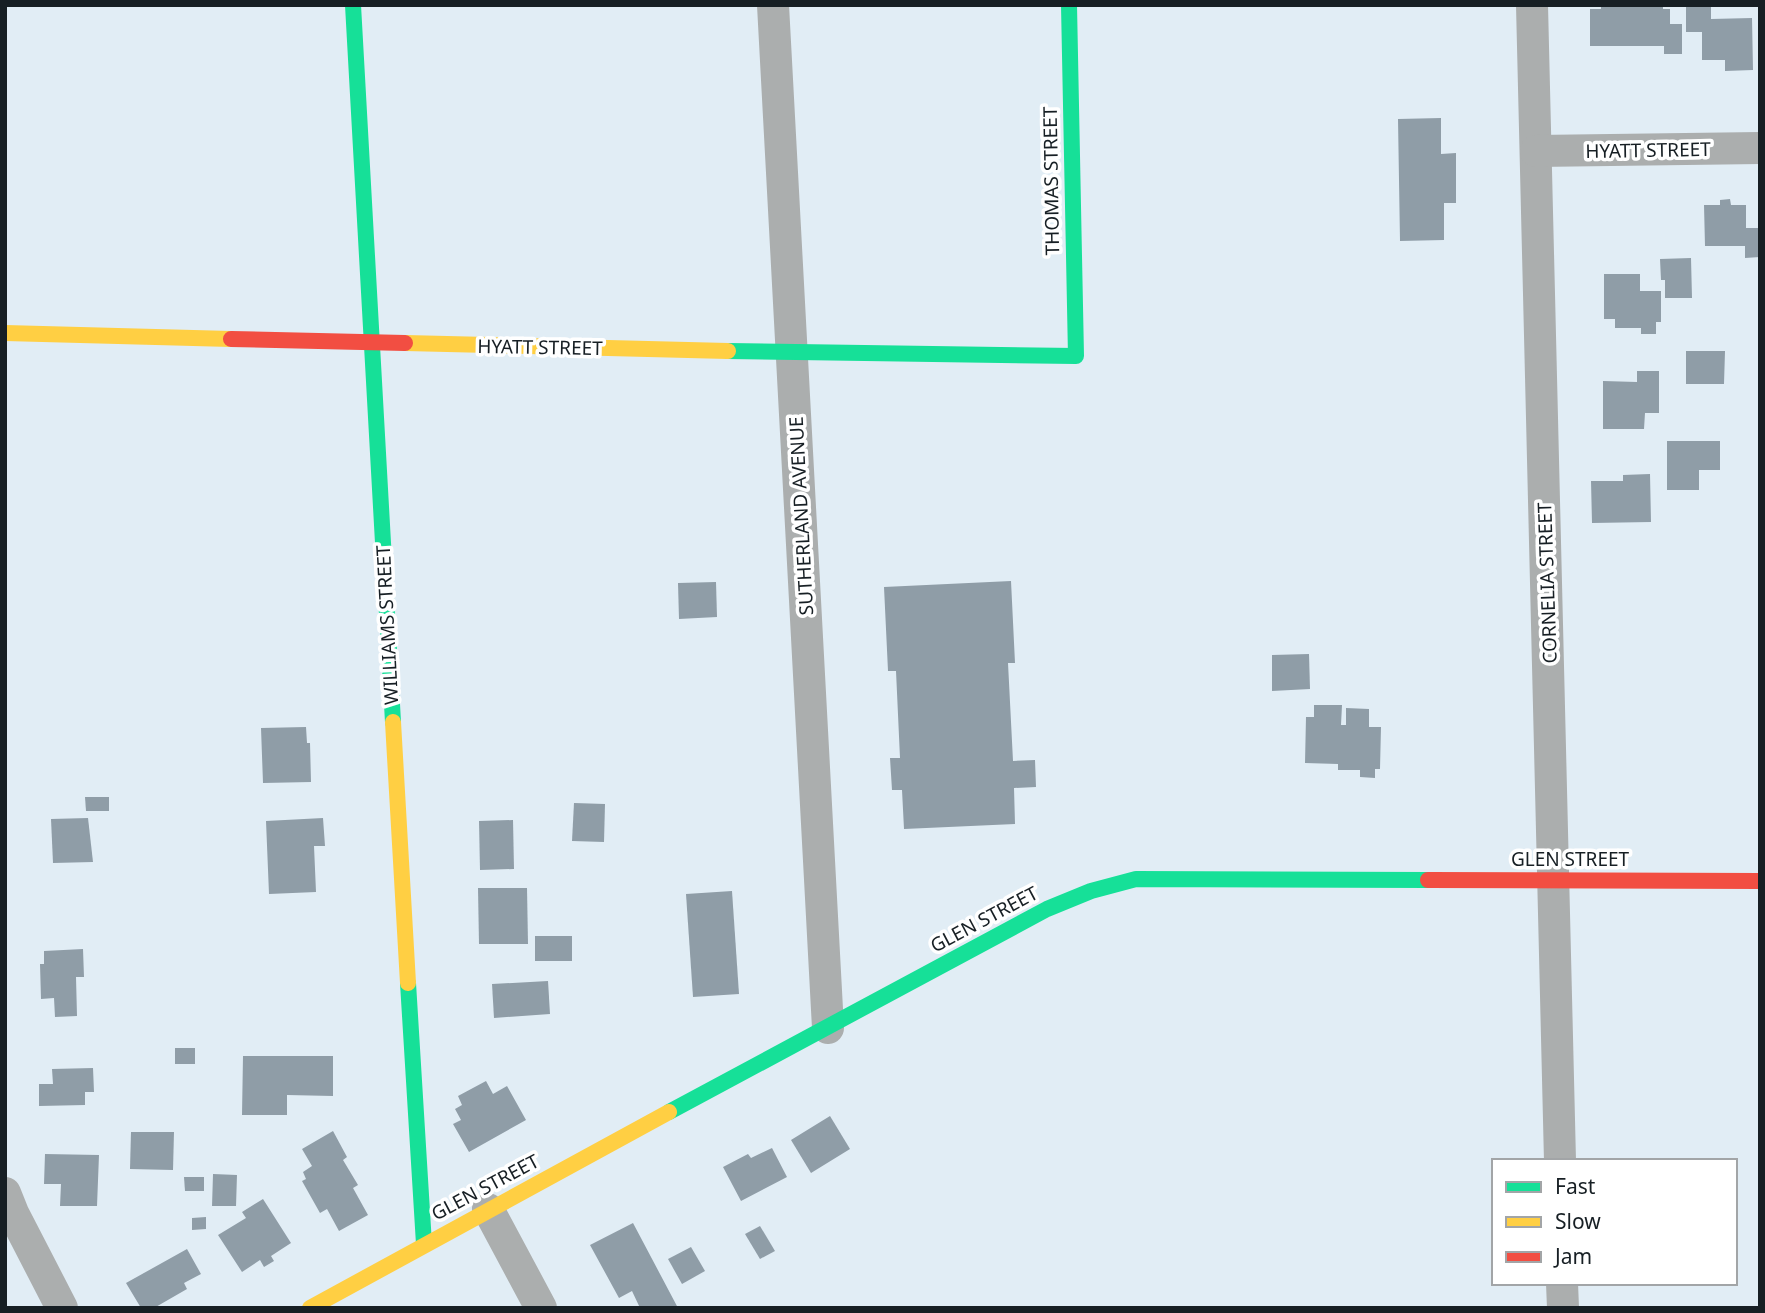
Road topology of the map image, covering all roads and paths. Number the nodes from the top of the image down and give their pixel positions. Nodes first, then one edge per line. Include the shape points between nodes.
1 (353, 5) edge
2 (773, 5) edge
3 (1069, 5) edge
4 (1532, 5) edge
5 (1760, 148) edge
6 (1536, 151) junction
7 (5, 332) edge
8 (370, 343) junction
9 (792, 354) junction
10 (1076, 356) joint
11 (1555, 880) junction
12 (1760, 881) edge
13 (828, 1027) junction
14 (1560, 1159) edge
15 (5, 1193) edge
16 (488, 1209) junction
17 (424, 1244) junction
18 (1562, 1285) edge
19 (62, 1308) edge
20 (310, 1308) edge
21 (541, 1308) edge
22 (1563, 1308) edge

1 - 8 street, WILLIAMS STREET
2 - 9 street, SUTHERLAND AVENUE
3 - 10 street, THOMAS STREET
4 - 6 street, CORNELIA STREET
5 - 6 street, HYATT STREET
6 - 11 street, CORNELIA STREET
7 - 8 street, HYATT STREET
8 - 9 street, HYATT STREET
8 - 17 street, WILLIAMS STREET
9 - 10 street, HYATT STREET
9 - 13 street, SUTHERLAND AVENUE
11 - 12 street, GLEN STREET
11 - 13 street, GLEN STREET via 1136,879 1047,909
11 - 14 street, CORNELIA STREET
13 - 16 street, GLEN STREET
15 - 19 street
16 - 17 street, GLEN STREET
16 - 21 street
17 - 20 street, GLEN STREET
18 - 22 street

